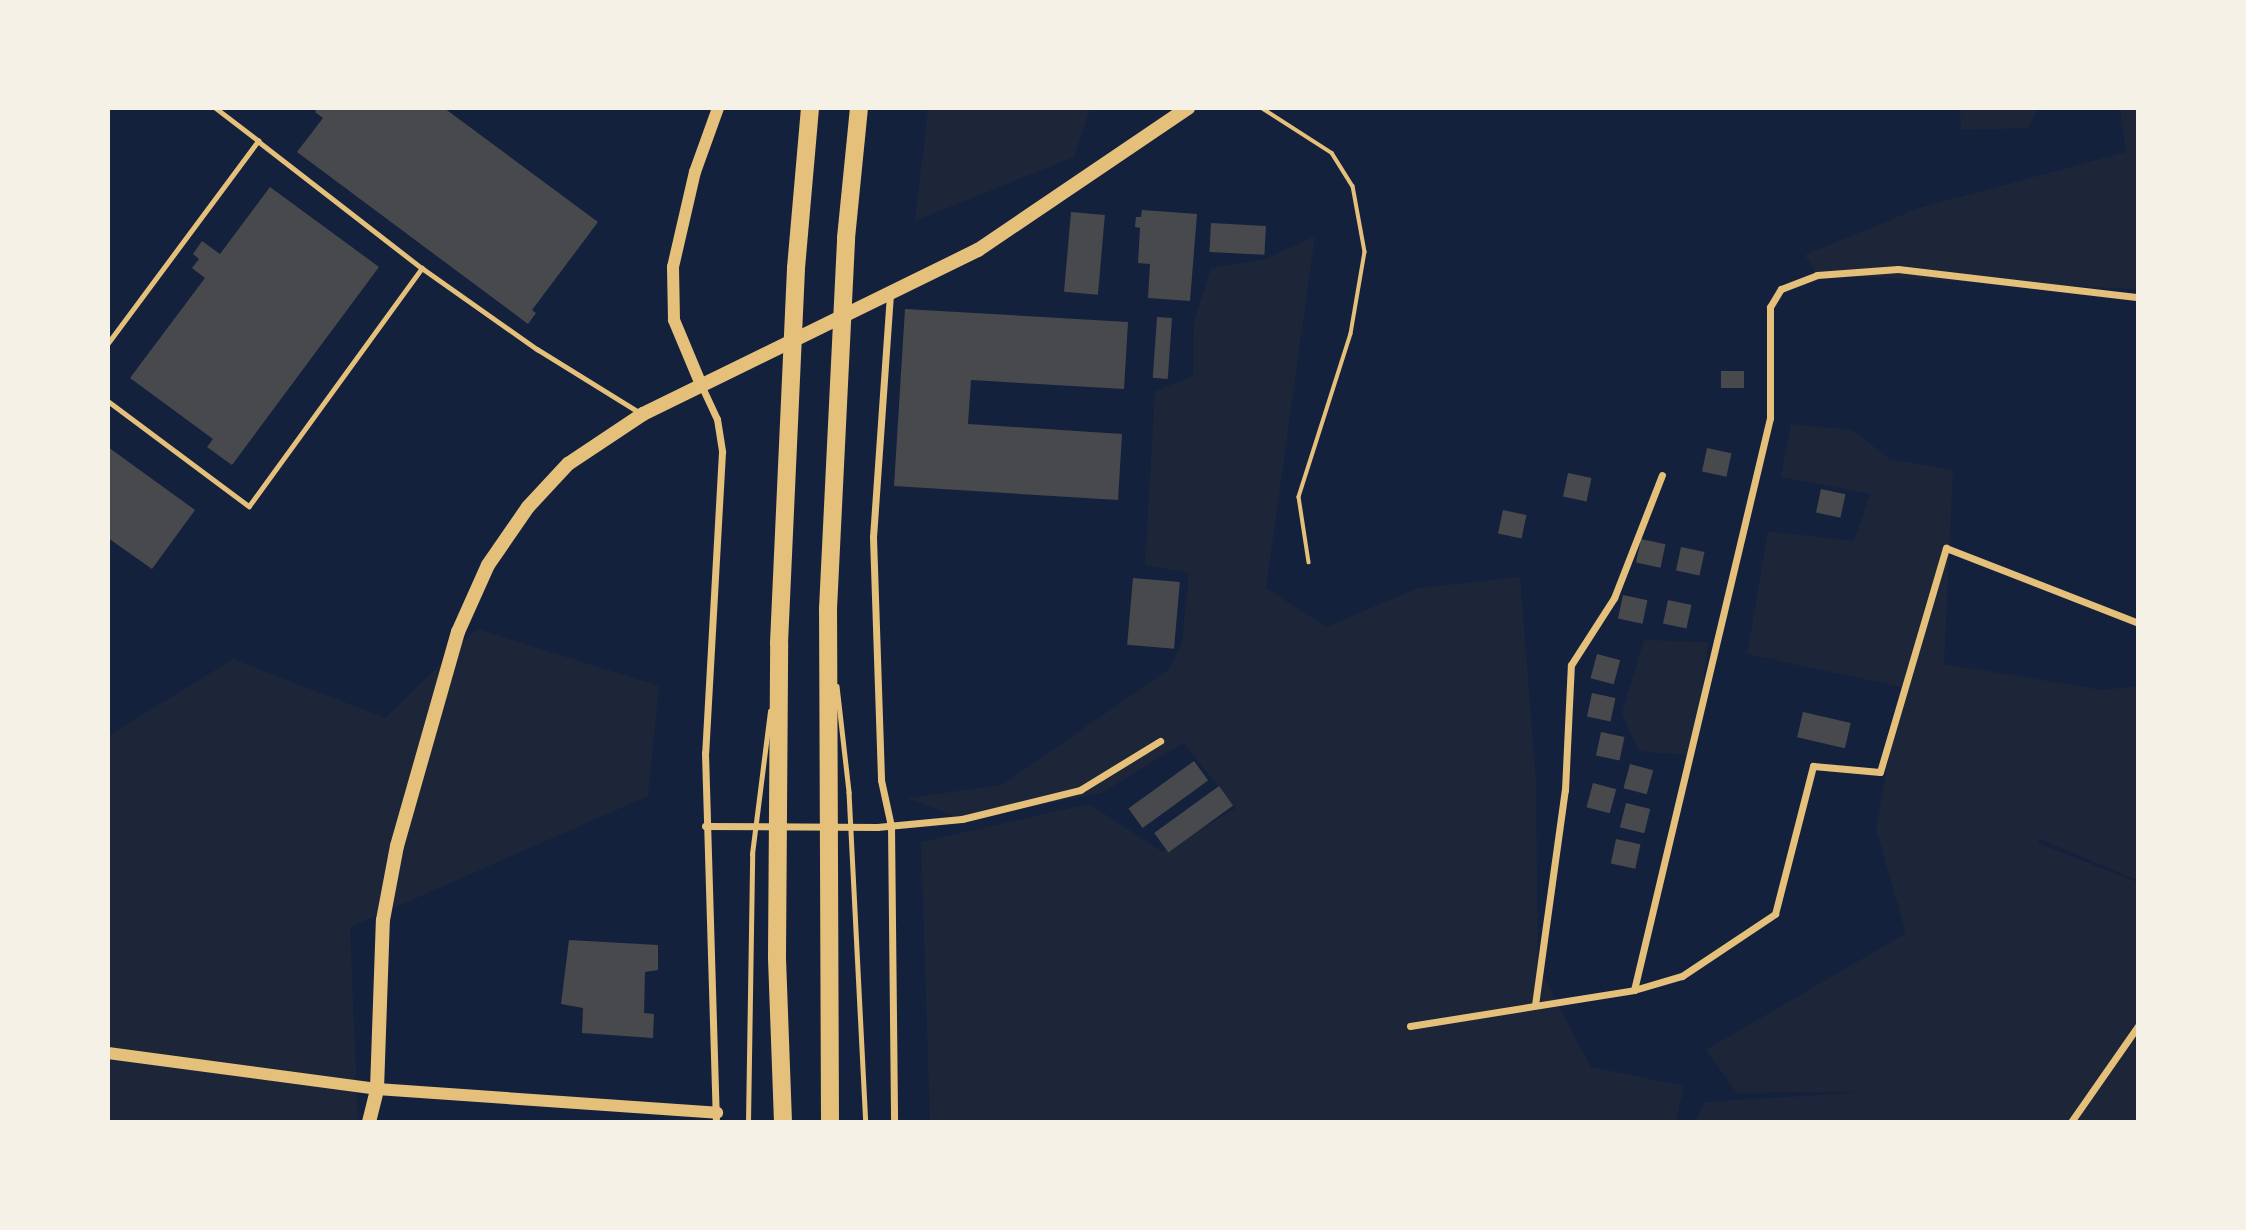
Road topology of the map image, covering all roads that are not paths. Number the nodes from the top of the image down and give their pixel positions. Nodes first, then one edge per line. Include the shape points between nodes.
1 (215, 108) edge
2 (718, 108) edge
3 (810, 108) edge
4 (859, 108) edge
5 (1188, 108) edge
6 (258, 141) junction
7 (422, 268) junction
8 (890, 294) junction
9 (2137, 298) edge
10 (108, 343) edge
11 (702, 387) junction
12 (108, 401) edge
13 (643, 414) junction
14 (1662, 475) dead end
15 (828, 608) junction
16 (2137, 624) edge
17 (779, 643) junction
18 (1160, 741) dead end
19 (705, 826) junction
20 (891, 827) junction
21 (1634, 990) junction
22 (1535, 1005) junction
23 (1410, 1026) dead end
24 (2137, 1026) edge
25 (108, 1053) edge
26 (377, 1090) junction
27 (717, 1117) edge
28 (369, 1122) edge
29 (748, 1122) edge
30 (783, 1122) edge
31 (830, 1122) edge
32 (866, 1122) edge
33 (894, 1122) edge
34 (2071, 1122) edge

1 - 6 lane
2 - 11 street via 695,172 673,267 674,320
3 - 17 highway via 796,268
4 - 15 highway via 846,237
5 - 8 main road via 978,250
6 - 7 lane
6 - 10 lane
7 - 12 lane via 248,506
7 - 13 lane via 537,349
8 - 11 main road
8 - 20 street via 873,537 881,780
9 - 21 street via 1898,269 1817,275 1782,289 1770,307 1770,418
11 - 13 main road
11 - 19 street via 717,419 722,452
13 - 26 main road via 568,464 528,507 488,565 458,632 397,846 383,920
14 - 22 street via 1614,598 1571,665 1565,790
15 - 31 highway
15 - 32 lane via 849,792
16 - 21 street via 1946,548 1880,772 1814,766 1775,914 1682,976
17 - 29 lane via 752,854
17 - 30 highway via 777,930
18 - 20 street via 1080,790 962,819
19 - 20 street
19 - 27 street
20 - 33 street
21 - 22 street
22 - 23 street
24 - 34 street
25 - 26 street
26 - 27 street
26 - 28 main road

